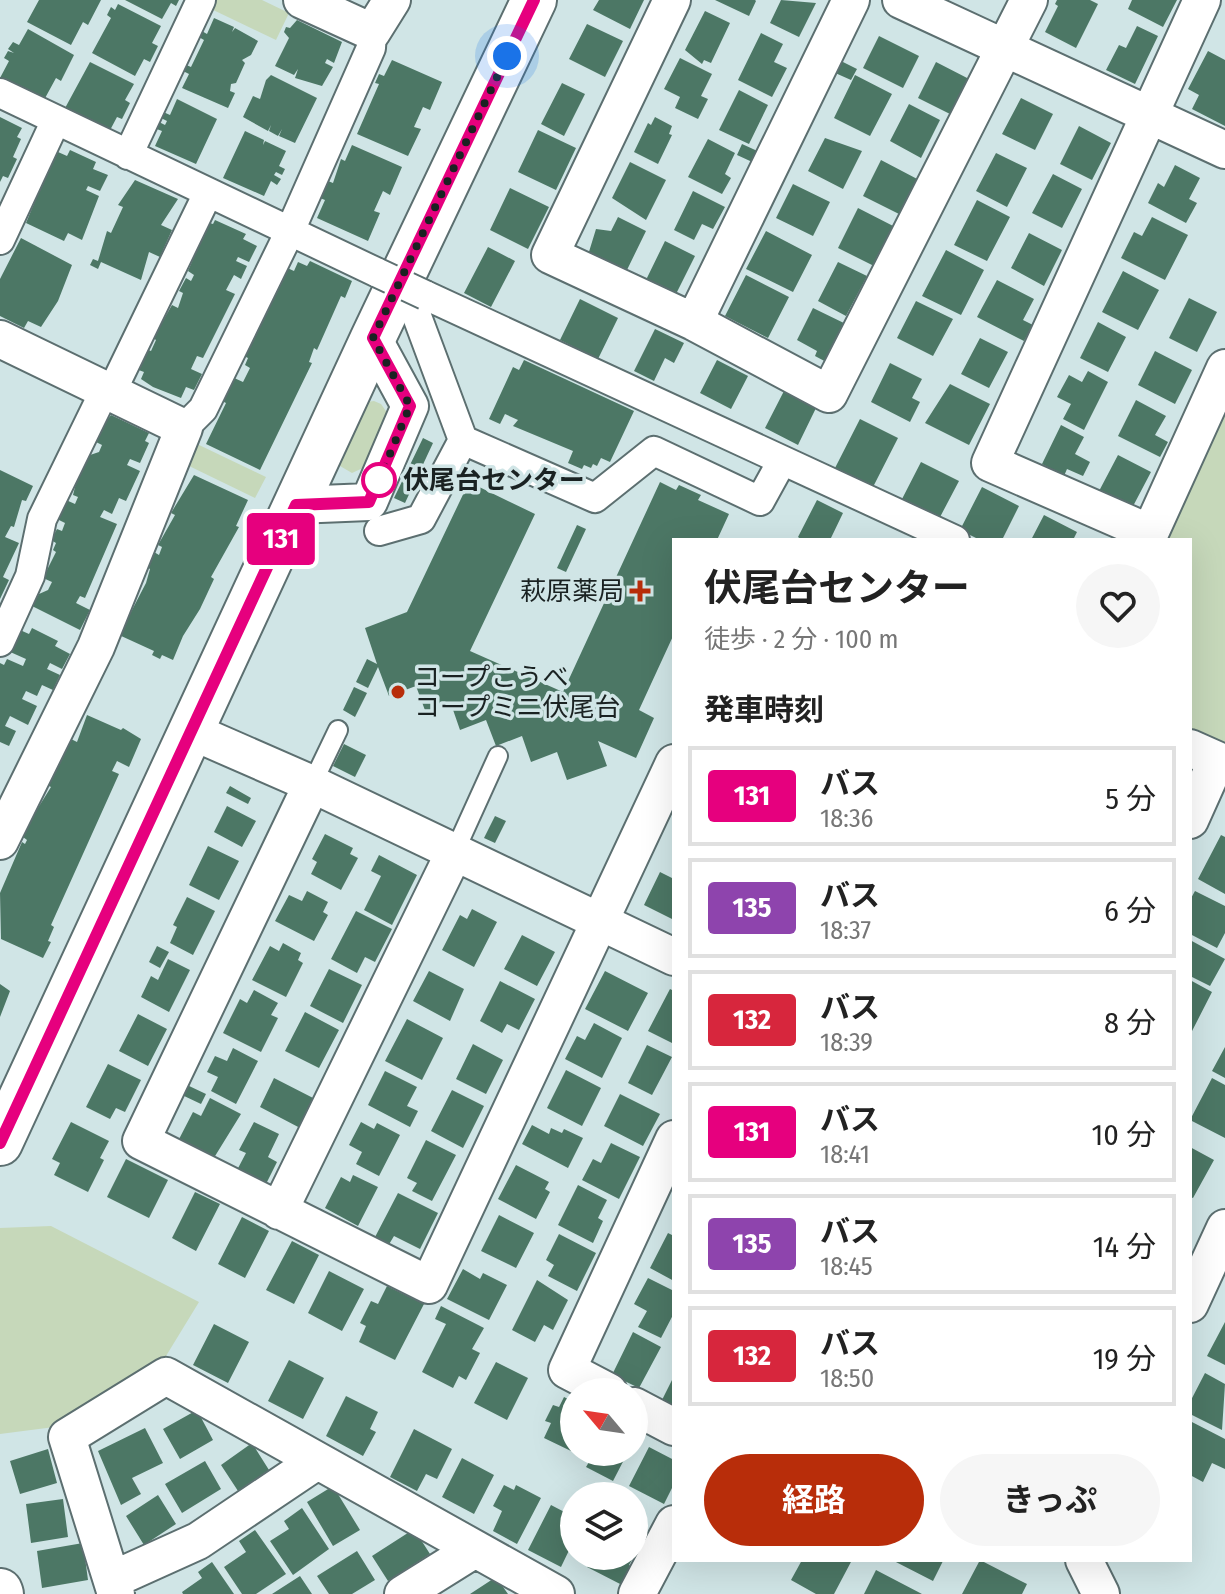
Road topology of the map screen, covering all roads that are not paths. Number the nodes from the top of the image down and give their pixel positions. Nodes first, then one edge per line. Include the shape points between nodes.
1 (201, 0) edge
2 (302, 0) edge
3 (392, 0) edge
4 (534, 0) edge
5 (672, 0) edge
6 (851, 0) edge
7 (901, 0) edge
8 (1029, 0) edge
9 (1202, 0) edge
10 (372, 32) junction
11 (1006, 48) junction
12 (0, 93) edge
13 (1149, 115) junction
14 (56, 120) junction
15 (1225, 150) edge
16 (128, 155) junction
17 (208, 193) junction
18 (290, 231) junction
19 (0, 240) edge
20 (420, 303) junction
21 (694, 322) junction
22 (373, 338) junction
23 (0, 339) edge
24 (1225, 368) edge
25 (108, 392) junction
26 (184, 428) junction
27 (463, 440) junction
28 (782, 461) junction
29 (296, 505) junction
30 (379, 531) dead end
31 (951, 538) edge
32 (0, 642) edge
33 (338, 730) dead end
34 (191, 731) junction
35 (1192, 749) edge
36 (498, 756) dead end
37 (672, 767) edge
38 (312, 784) junction
39 (1192, 816) edge
40 (0, 841) edge
41 (454, 853) junction
42 (598, 924) junction
43 (672, 956) edge
44 (0, 1143) edge
45 (672, 1143) edge
46 (279, 1211) junction
47 (1225, 1228) edge
48 (1192, 1300) edge
49 (582, 1378) edge
50 (648, 1413) edge
51 (672, 1426) edge
52 (317, 1461) junction
53 (672, 1528) edge
54 (475, 1549) junction
55 (1085, 1562) edge
56 (115, 1586) edge
57 (403, 1594) edge
58 (556, 1594) edge
59 (637, 1594) edge
60 (1101, 1594) edge

1 - 16 street
2 - 10 street
3 - 10 street
4 - 22 street
5 - 21 street via 550,255
6 - 21 street
7 - 11 street
8 - 11 street
9 - 13 street
10 - 18 street via 371,48
11 - 13 street
11 - 21 street via 829,394
12 - 14 street
13 - 15 street
13 - 24 street via 990,463 1150,533
14 - 16 street
14 - 19 street
16 - 17 street
17 - 18 street
17 - 25 street
18 - 20 street, bridge via 378,273
18 - 26 street via 203,409
20 - 27 street
20 - 28 street
22 - 29 street
22 - 29 street via 410,406 369,502
23 - 25 street
25 - 26 street
25 - 32 street via 42,519 30,576
26 - 40 street via 96,647
27 - 28 street via 595,498 654,451 760,501
27 - 30 street via 421,519
28 - 31 street
29 - 34 street
33 - 38 lane
34 - 38 street
34 - 44 street
35 - 39 street via 1217,760
36 - 41 lane
37 - 42 street
38 - 41 street
38 - 46 street via 141,1141
41 - 42 street
41 - 46 street
42 - 43 street
42 - 46 street via 429,1285
45 - 49 street via 567,1370
47 - 48 street
50 - 51 street
52 - 54 street
52 - 56 street via 198,1541
52 - 56 street via 166,1376 67,1437
53 - 59 street
54 - 57 street
54 - 58 street
55 - 60 street

